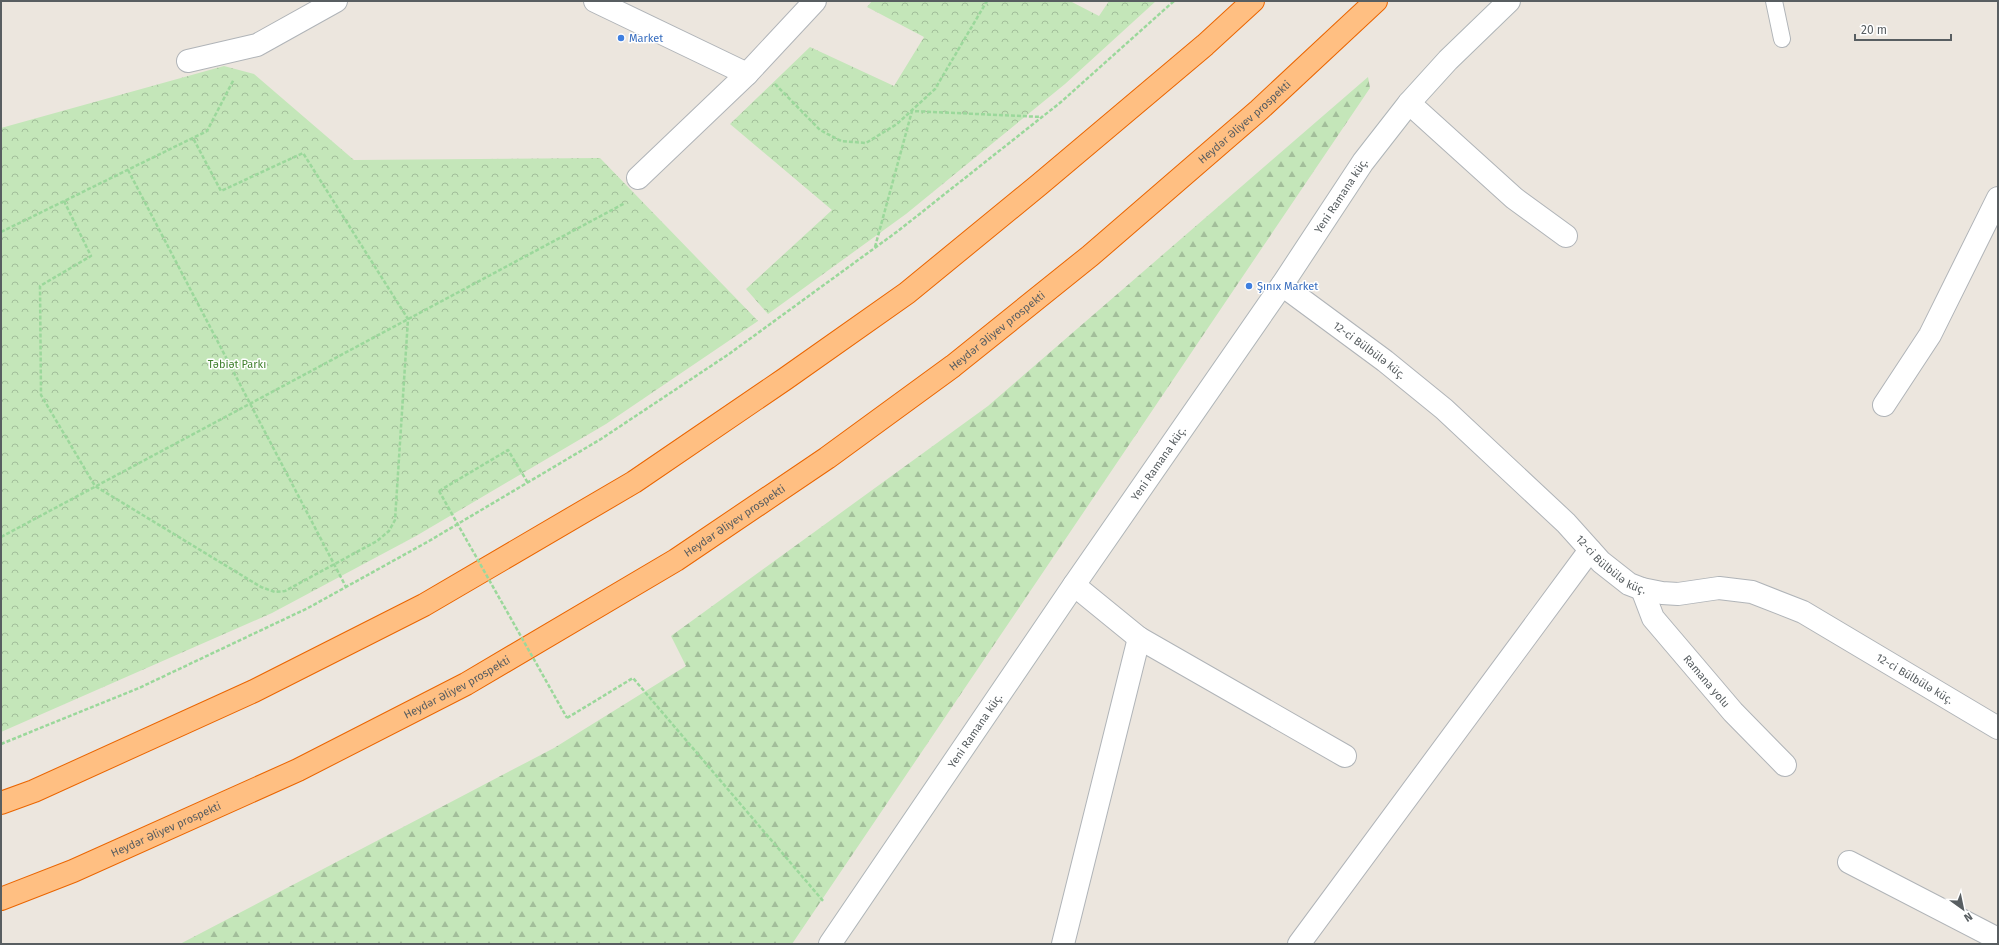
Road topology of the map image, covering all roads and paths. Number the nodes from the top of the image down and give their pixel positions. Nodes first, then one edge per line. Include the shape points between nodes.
1 (595, 1) edge
2 (814, 1) edge
3 (987, 1) edge
4 (1174, 1) edge
5 (1254, 1) edge
6 (1376, 1) edge
7 (1509, 1) edge
8 (1774, 1) edge
9 (329, 2) edge
10 (1782, 39) dead end
11 (188, 61) dead end
12 (746, 74) junction
13 (235, 77) dead end
14 (1408, 103) junction
15 (912, 111) junction
16 (1042, 117) junction
17 (193, 138) junction
18 (128, 170) junction
19 (638, 178) dead end
20 (1998, 198) edge
21 (630, 200) dead end
22 (64, 201) junction
23 (1, 232) edge
24 (1566, 236) dead end
25 (875, 248) junction
26 (1282, 285) junction
27 (408, 319) junction
28 (250, 403) junction
29 (1884, 405) dead end
30 (528, 483) junction
31 (95, 486) junction
32 (1, 537) edge
33 (1590, 550) junction
34 (334, 566) junction
35 (1074, 586) junction
36 (346, 587) junction
37 (1642, 590) junction
38 (1139, 638) junction
39 (1998, 728) edge
40 (1, 744) edge
41 (1345, 756) dead end
42 (1785, 765) dead end
43 (1, 803) edge
44 (1850, 862) dead end
45 (1, 899) edge
46 (843, 925) junction
47 (1998, 939) edge
48 (830, 944) edge
49 (1063, 944) edge
50 (1299, 944) edge

1 - 12 street
2 - 12 street
3 - 15 path via 935,89
4 - 16 path
5 - 43 highway via 1052,174 907,293 634,482 416,609 254,691 34,791
6 - 45 highway, Heydər Əliyev prospekti via 1259,110 1090,256 953,366 827,458 676,560 466,684 298,770 73,872
7 - 14 street, Yeni Ramana küç.
8 - 10 lane
9 - 11 street via 257,45
12 - 15 path via 774,82 820,130 841,141 866,143 898,124
12 - 19 street
13 - 17 path via 207,131
14 - 24 street via 1514,198
14 - 26 street, Yeni Ramana küç. via 1363,162
15 - 16 path
15 - 25 path
16 - 25 path
17 - 18 path
17 - 27 path via 221,191 303,153
18 - 22 path
18 - 28 path
20 - 29 street via 1930,335
21 - 27 path
22 - 23 path
22 - 31 path via 91,256 40,286 41,395
25 - 30 path via 729,354 601,439
26 - 33 street, 12-ci Bülbülə küç. via 1386,362 1444,409 1566,523
26 - 35 street, Yeni Ramana küç.
27 - 28 path
27 - 34 path via 395,520 390,531 377,541
28 - 31 path
28 - 34 path
30 - 36 path
30 - 46 path, bridge via 508,450 438,491 567,718 633,678
31 - 32 path
31 - 34 path via 261,587 275,592 285,591
33 - 37 street, 12-ci Bülbülə küç. via 1614,573
33 - 50 street
34 - 36 path
35 - 38 street
35 - 46 street, Yeni Ramana küç.
36 - 40 path via 308,608 139,688
37 - 39 street, 12-ci Bülbülə küç. via 1678,594 1719,588 1752,592 1803,612
37 - 42 street, Ramana yolu via 1646,604 1657,623 1733,712
38 - 41 street
38 - 49 street
44 - 47 street
46 - 48 street, Yeni Ramana küç.

